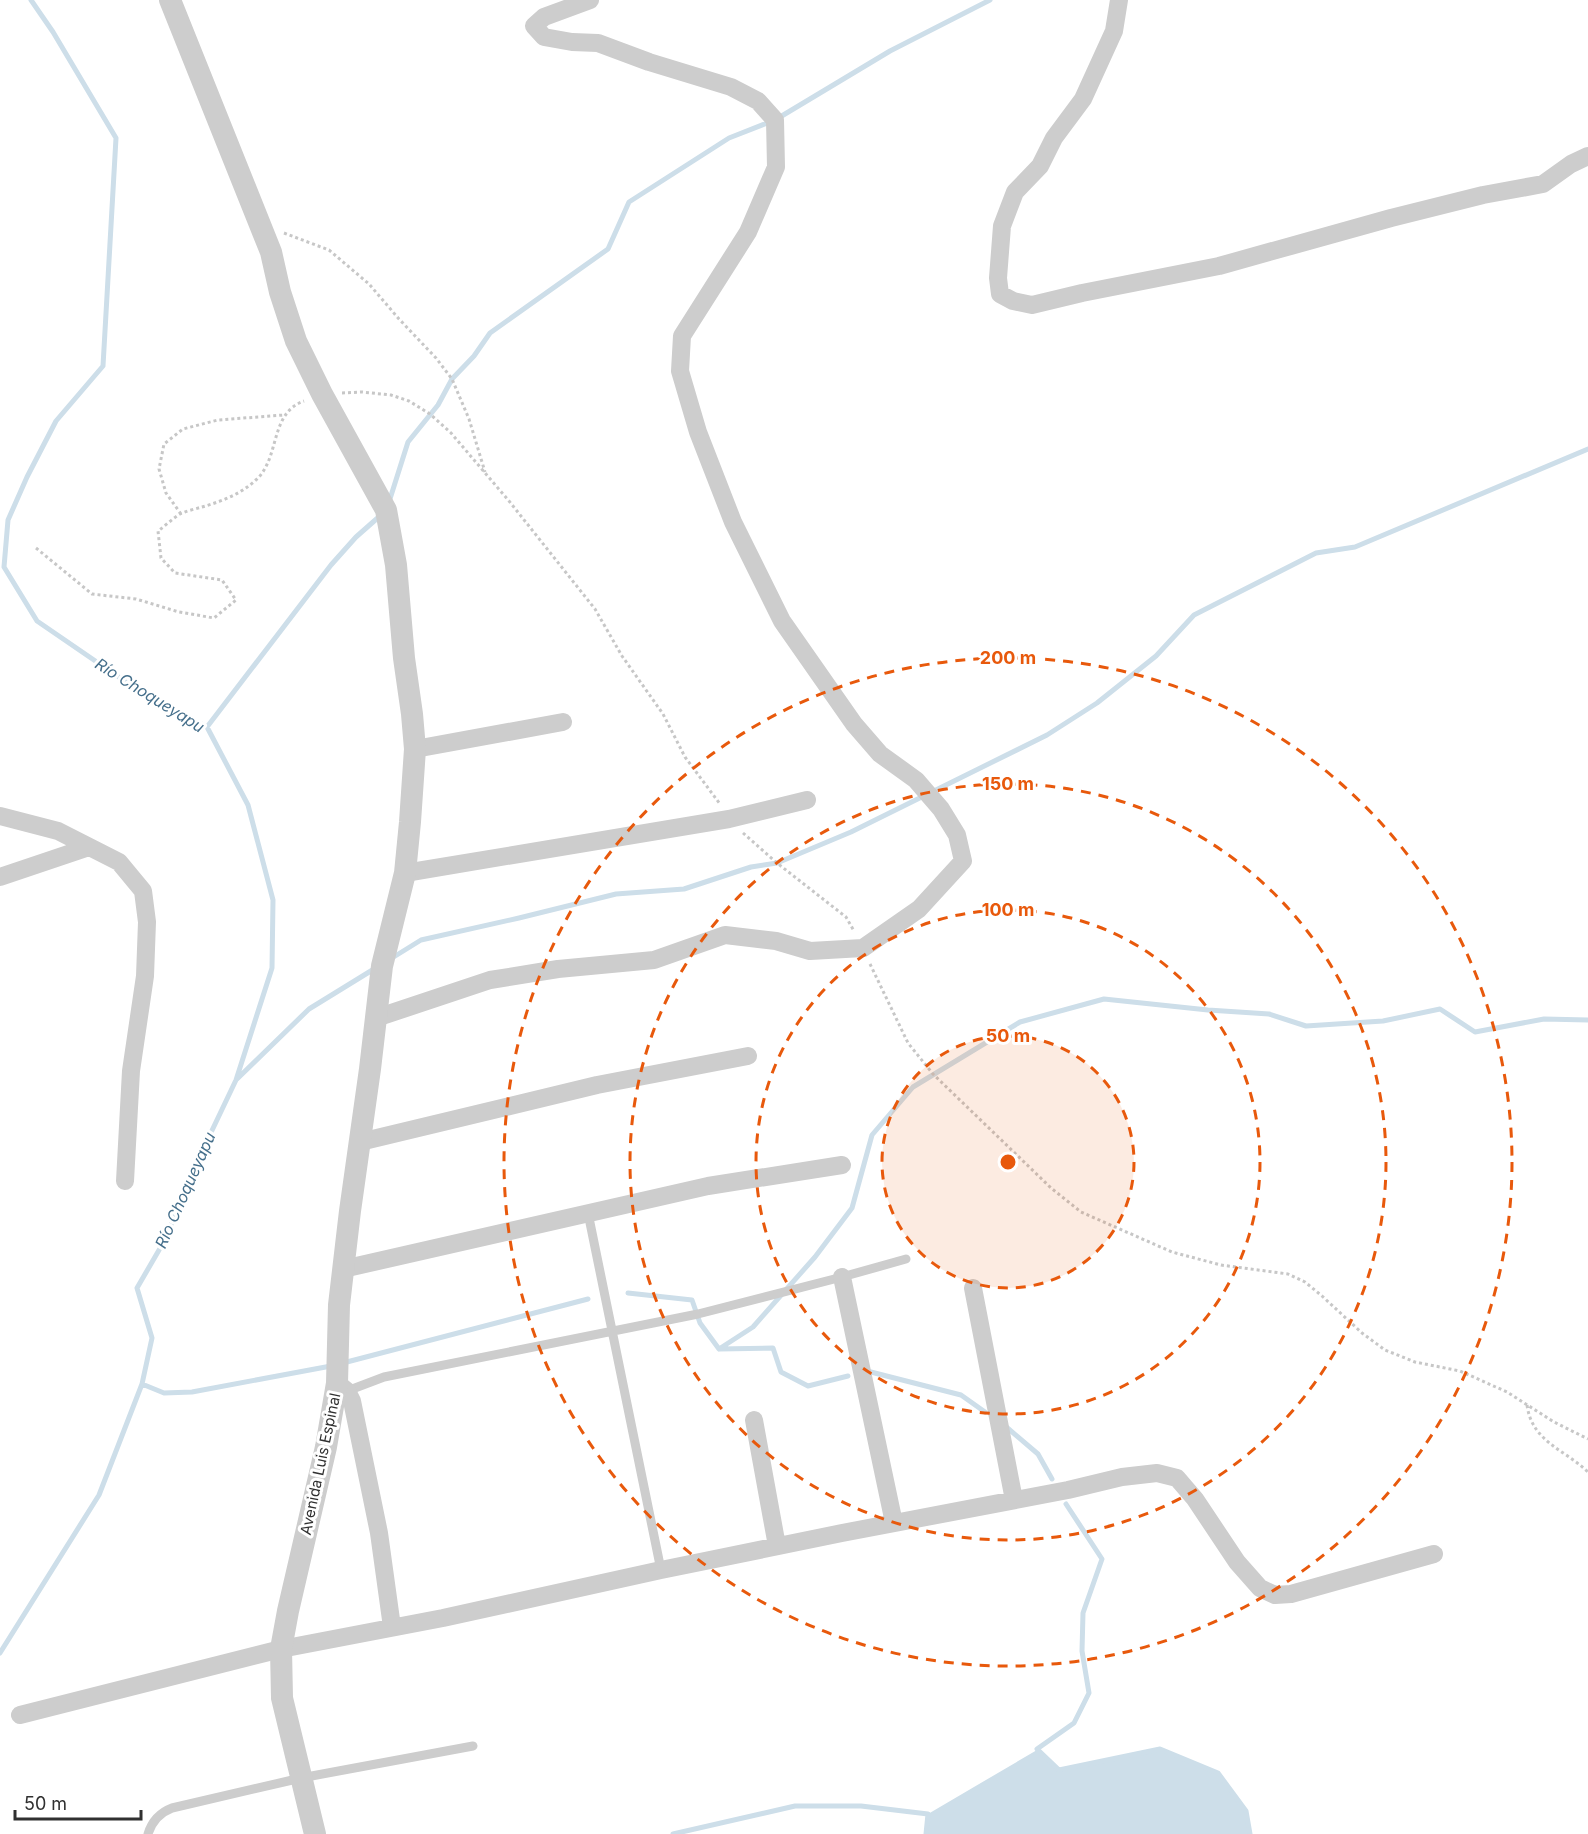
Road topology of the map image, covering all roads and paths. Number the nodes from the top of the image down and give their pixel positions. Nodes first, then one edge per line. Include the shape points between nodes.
1 (170, 0) edge
2 (590, 0) edge
3 (1119, 0) edge
4 (1588, 156) edge
5 (259, 223) junction
6 (322, 394) junction
7 (284, 415) junction
8 (486, 474) junction
9 (181, 514) junction
10 (36, 548) dead end
11 (562, 722) dead end
12 (415, 749) junction
13 (807, 800) dead end
14 (0, 816) edge
15 (729, 819) junction
16 (90, 847) junction
17 (405, 873) junction
18 (0, 877) edge
19 (863, 948) junction
20 (376, 1018) junction
21 (748, 1056) dead end
22 (360, 1142) junction
23 (842, 1165) dead end
24 (125, 1181) dead end
25 (588, 1213) junction
26 (906, 1259) dead end
27 (344, 1269) junction
28 (843, 1277) junction
29 (973, 1288) dead end
30 (612, 1331) junction
31 (342, 1387) junction
32 (1527, 1404) junction
33 (754, 1420) dead end
34 (1588, 1439) edge
35 (1588, 1472) edge
36 (1014, 1500) junction
37 (894, 1523) junction
38 (777, 1546) junction
39 (1434, 1554) dead end
40 (661, 1570) junction
41 (392, 1628) junction
42 (281, 1649) junction
43 (20, 1715) dead end
44 (473, 1746) dead end
45 (301, 1778) junction
46 (148, 1834) edge
47 (315, 1834) edge

1 - 5 street, Avenida Luis Espinal
2 - 19 street via 544,17 534,26 544,37 598,43 731,87 758,101 775,120 776,167 748,232 682,336 680,371 698,432 733,522 782,621 854,724 880,754 916,780 957,835 963,861 919,909
3 - 4 street via 1114,31 1083,99 1054,138 1040,166 1015,192 1002,226 1000,294 1013,300 1032,305 1219,266 1391,218 1542,184
5 - 6 street, Avenida Luis Espinal via 296,341
5 - 8 path via 329,250 369,284 436,358 452,379 465,409
6 - 7 path via 297,403
6 - 8 path via 362,392 409,400 451,433
6 - 12 street, Avenida Luis Espinal via 387,510
7 - 9 path via 271,457 260,476 240,493
7 - 9 path via 218,420 183,429 164,444 159,469 166,493
8 - 15 path via 595,609 663,714 685,757
9 - 10 path via 158,531 161,558 175,573 222,580 236,600 214,618 136,599 92,594
11 - 12 street
12 - 17 street, Avenida Luis Espinal
13 - 15 street
14 - 16 street via 58,831
15 - 17 street
15 - 19 path via 846,917
16 - 18 street
16 - 24 street via 119,862 143,891 147,921 145,976 131,1071
17 - 20 street, Avenida Luis Espinal via 382,966
19 - 20 street via 810,951 776,941 726,935 654,960 489,980
19 - 32 path via 908,1043 933,1074 1081,1212 1172,1252 1221,1265 1288,1274 1305,1282 1385,1350 1415,1362 1460,1371
20 - 22 street, Avenida Luis Espinal
21 - 22 street via 597,1085
22 - 27 street, Avenida Luis Espinal
23 - 25 street via 708,1186
25 - 27 street
25 - 30 lane
26 - 28 lane
27 - 31 street, Avenida Luis Espinal via 339,1305
28 - 30 lane via 698,1314
28 - 37 street
29 - 36 street
30 - 31 lane
30 - 40 lane
31 - 41 street via 352,1401 379,1533
31 - 42 street, Avenida Luis Espinal
32 - 34 path
32 - 35 path via 1530,1419 1541,1437
33 - 38 street
36 - 37 street
36 - 39 street via 1122,1477 1156,1473 1177,1478 1253,1582 1275,1595 1291,1594
37 - 38 street
38 - 40 street
40 - 41 street
41 - 42 street
42 - 43 street
42 - 45 street, Avenida Luis Espinal via 282,1698
44 - 45 lane
45 - 46 lane via 172,1808 155,1818
45 - 47 street, Avenida Luis Espinal

